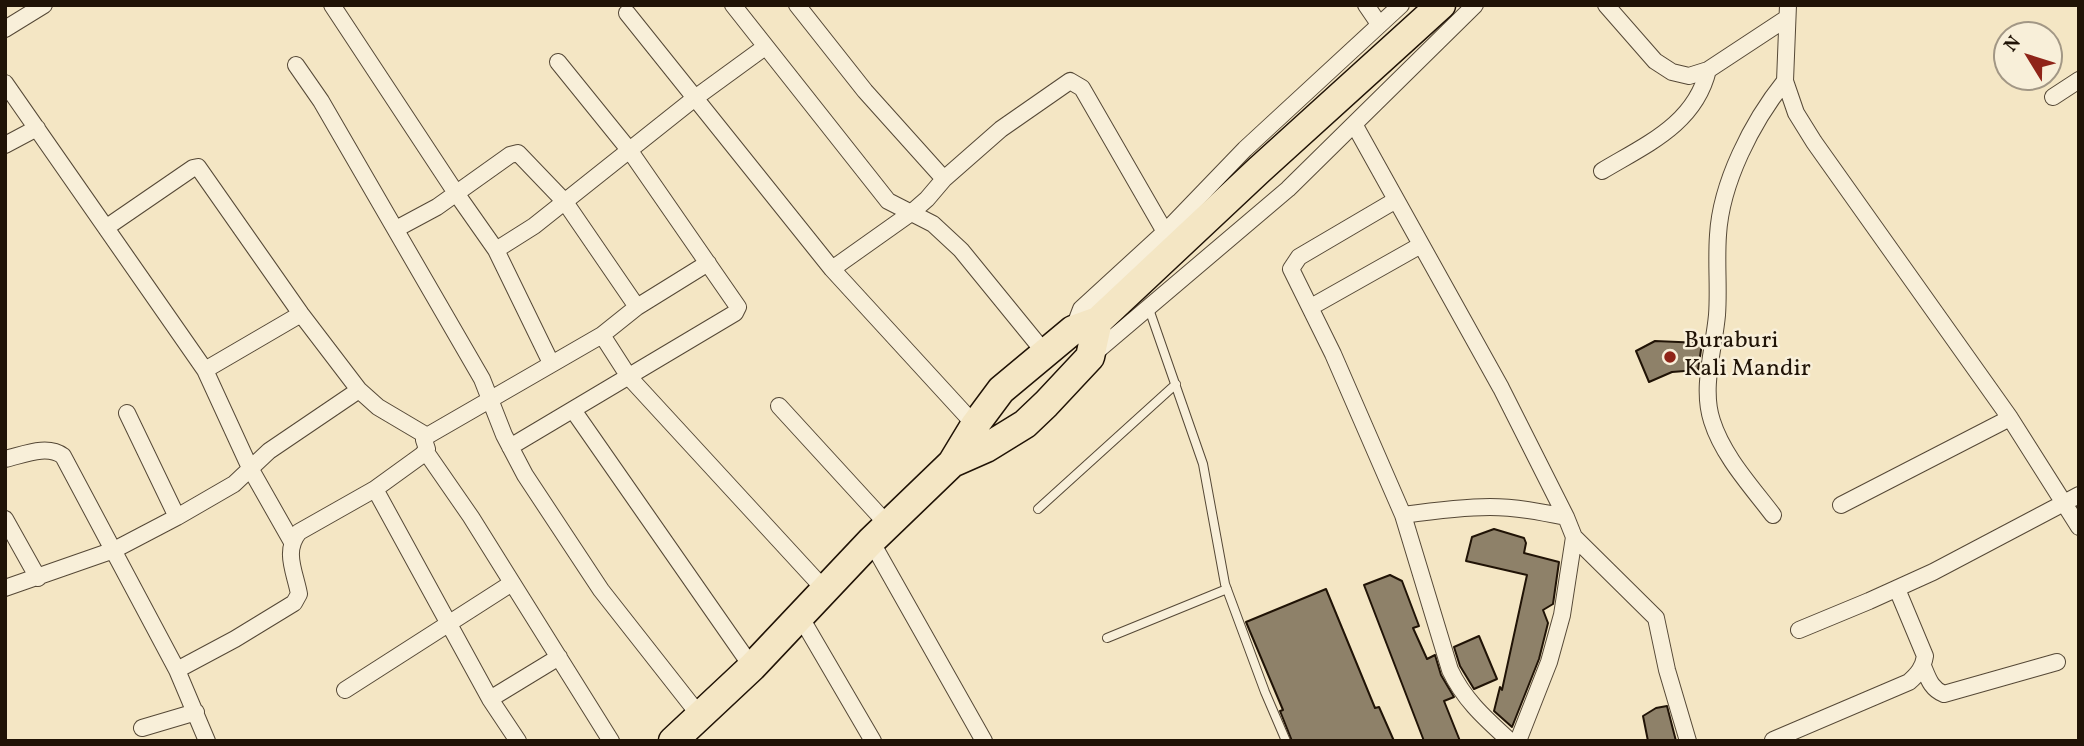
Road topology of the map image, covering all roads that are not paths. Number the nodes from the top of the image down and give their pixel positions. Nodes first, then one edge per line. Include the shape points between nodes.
1 (44, 5) edge
2 (733, 5) edge
3 (797, 5) edge
4 (1366, 5) edge
5 (1401, 5) edge
6 (1441, 5) edge
7 (1475, 5) edge
8 (1606, 5) edge
9 (335, 7) edge
10 (1787, 12) edge
11 (627, 13) dead end
12 (1380, 24) junction
13 (5, 29) edge
14 (765, 47) junction
15 (558, 62) dead end
16 (296, 65) dead end
17 (1709, 70) junction
18 (2079, 80) edge
19 (1785, 81) junction
20 (5, 83) edge
21 (2053, 97) dead end
22 (695, 98) junction
23 (1354, 124) junction
24 (37, 128) junction
25 (5, 145) edge
26 (630, 151) junction
27 (1602, 171) dead end
28 (944, 179) junction
29 (456, 193) junction
30 (1396, 200) junction
31 (565, 202) junction
32 (911, 214) junction
33 (107, 227) junction
34 (396, 229) junction
35 (1165, 232) junction
36 (1421, 244) junction
37 (496, 250) junction
38 (708, 263) junction
39 (832, 269) junction
40 (637, 307) junction
41 (1311, 307) junction
42 (1149, 309) junction
43 (301, 314) junction
44 (1085, 325) junction
45 (602, 335) junction
46 (1045, 353) junction
47 (1090, 358) junction
48 (551, 363) junction
49 (205, 370) junction
50 (1017, 376) junction
51 (629, 377) junction
52 (1175, 384) junction
53 (359, 390) junction
54 (489, 400) junction
55 (1046, 404) junction
56 (779, 407) dead end
57 (573, 410) junction
58 (127, 413) dead end
59 (2010, 418) junction
60 (975, 425) junction
61 (426, 444) junction
62 (510, 447) junction
63 (5, 459) edge
64 (952, 463) junction
65 (250, 468) junction
66 (375, 489) junction
67 (2072, 499) edge
68 (1841, 505) dead end
69 (1038, 509) dead end
70 (1403, 515) junction
71 (1773, 515) dead end
72 (177, 517) junction
73 (1566, 517) junction
74 (5, 519) edge
75 (2079, 527) edge
76 (879, 533) junction
77 (1574, 537) junction
78 (292, 542) junction
79 (114, 550) junction
80 (38, 578) junction
81 (512, 583) junction
82 (5, 588) edge
83 (1227, 589) junction
84 (1897, 589) junction
85 (825, 590) junction
86 (800, 616) junction
87 (449, 624) junction
88 (1799, 630) dead end
89 (1107, 638) dead end
90 (559, 657) junction
91 (2057, 662) dead end
92 (1923, 666) junction
93 (752, 667) junction
94 (177, 670) junction
95 (345, 690) dead end
96 (490, 699) junction
97 (196, 712) junction
98 (700, 716) junction
99 (142, 728) dead end
100 (1773, 740) edge
101 (207, 741) edge
102 (518, 741) edge
103 (611, 741) edge
104 (673, 741) edge
105 (873, 741) edge
106 (984, 741) edge
107 (1286, 741) edge
108 (1510, 741) edge
109 (1518, 741) edge
110 (1688, 741) edge

1 - 13 street
2 - 14 street
3 - 28 street via 865,91
4 - 12 street
5 - 12 street
6 - 44 highway
7 - 23 street
8 - 17 street via 1655,61 1672,72 1689,76
9 - 29 street
10 - 17 street
10 - 19 street
11 - 22 street
12 - 35 street via 1245,149
14 - 22 street
14 - 32 street via 888,201
15 - 26 street
16 - 34 street
17 - 27 street via 1699,97 1664,134
18 - 21 street
19 - 59 street via 1796,113 1814,142
19 - 71 street via 1752,132 1723,201 1708,389 1711,420 1722,443
20 - 24 street
22 - 26 street
22 - 39 street
23 - 30 street
23 - 42 street via 1288,189
24 - 25 street
24 - 33 street
26 - 31 street
26 - 38 street
28 - 32 street
28 - 35 street via 1001,130 1070,81 1082,88
29 - 31 street via 518,153
29 - 34 street
29 - 37 street
30 - 36 street
30 - 41 street via 1293,263 1293,275
31 - 37 street
31 - 40 street
32 - 39 street
32 - 46 street via 933,224 961,250
33 - 43 street via 198,167
33 - 49 street
34 - 54 street via 482,379
35 - 44 street via 1081,309
36 - 41 street
36 - 73 street
37 - 48 street
38 - 40 street
38 - 51 street via 738,304 737,311
39 - 60 street
40 - 45 street
41 - 70 street
42 - 47 street
42 - 52 lane
43 - 49 street
43 - 53 street
44 - 46 highway
44 - 47 highway
45 - 48 street
45 - 51 street
46 - 50 highway
47 - 55 highway
48 - 54 street
49 - 65 street
50 - 55 highway via 1039,375 1049,388
50 - 60 highway
51 - 57 street
51 - 85 street
52 - 69 lane
52 - 83 lane via 1203,464
53 - 61 street
53 - 65 street via 269,450
54 - 61 street
54 - 62 street
55 - 64 highway via 1025,424
56 - 76 street
57 - 62 street
57 - 93 street
58 - 72 street
59 - 67 street
59 - 68 street
60 - 64 highway
61 - 66 street
61 - 81 street
62 - 98 street via 601,590
63 - 79 street via 46,450 60,453
64 - 76 highway
65 - 72 street via 234,484
65 - 78 street
66 - 78 street via 299,532
66 - 87 street
67 - 75 street
67 - 84 street
70 - 73 street via 1492,507
70 - 108 street via 1450,670 1459,689
72 - 79 street
73 - 77 street
74 - 80 street
76 - 85 highway
76 - 106 street
77 - 109 street via 1562,615
77 - 110 street via 1656,618
78 - 94 street via 299,594 294,603
79 - 80 street
79 - 94 street
80 - 82 street
81 - 87 street
81 - 90 street
83 - 89 lane
83 - 107 lane
84 - 88 street
84 - 92 street via 1925,656
85 - 86 highway
86 - 93 highway
86 - 105 street
87 - 95 street
87 - 96 street
90 - 96 street
90 - 103 street
91 - 92 street via 1944,694 1931,685
92 - 100 street via 1909,682
93 - 98 highway
94 - 97 street
96 - 102 street
97 - 99 street
97 - 101 street
98 - 104 highway

